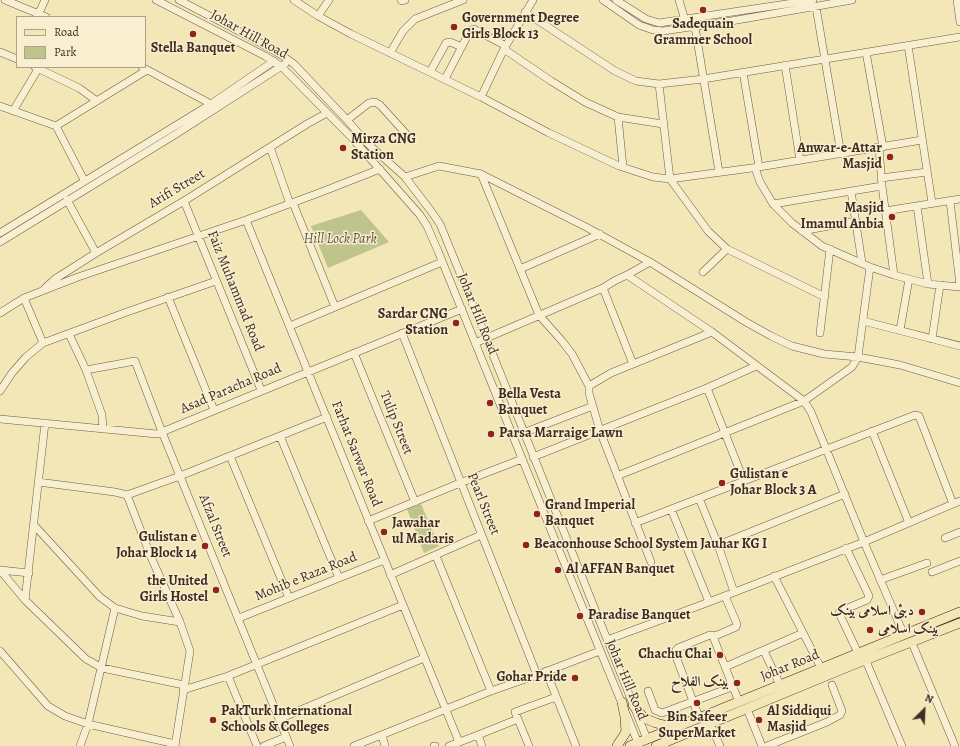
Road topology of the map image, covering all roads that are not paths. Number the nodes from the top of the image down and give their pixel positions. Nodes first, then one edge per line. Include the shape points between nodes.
1 (5, 0) edge
2 (45, 0) edge
3 (156, 0) edge
4 (294, 0) edge
5 (329, 0) edge
6 (401, 0) edge
7 (405, 0) edge
8 (463, 0) edge
9 (533, 0) edge
10 (603, 0) edge
11 (616, 0) edge
12 (679, 0) edge
13 (813, 0) edge
14 (852, 0) edge
15 (957, 0) edge
16 (184, 1) edge
17 (840, 1) edge
18 (816, 7) junction
19 (526, 12) junction
20 (635, 12) junction
21 (38, 15) edge
22 (318, 16) junction
23 (630, 18) junction
24 (685, 20) junction
25 (960, 22) edge
26 (230, 26) junction
27 (695, 27) junction
28 (225, 36) junction
29 (960, 37) edge
30 (908, 45) junction
31 (462, 47) junction
32 (505, 48) junction
33 (0, 52) edge
34 (866, 52) junction
35 (390, 53) junction
36 (826, 58) junction
37 (16, 59) edge
38 (289, 60) junction
39 (274, 61) junction
40 (785, 65) junction
41 (282, 67) junction
42 (37, 68) edge
43 (145, 68) edge
44 (430, 72) junction
45 (743, 72) junction
46 (445, 79) junction
47 (703, 79) junction
48 (659, 84) junction
49 (481, 97) junction
50 (97, 101) junction
51 (212, 104) junction
52 (0, 106) edge
53 (13, 111) junction
54 (327, 113) junction
55 (618, 117) junction
56 (347, 120) junction
57 (663, 124) junction
58 (56, 126) junction
59 (408, 136) dead end
60 (922, 140) junction
61 (364, 146) junction
62 (270, 147) junction
63 (881, 147) junction
64 (841, 154) junction
65 (800, 160) junction
66 (623, 167) junction
67 (757, 167) junction
68 (380, 169) junction
69 (719, 172) junction
70 (927, 172) junction
71 (480, 174) junction
72 (405, 177) junction
73 (881, 178) junction
74 (670, 179) junction
75 (84, 180) junction
76 (882, 186) junction
77 (851, 191) junction
78 (960, 199) edge
79 (67, 200) junction
80 (184, 200) junction
81 (950, 200) junction
82 (291, 203) junction
83 (932, 203) junction
84 (772, 204) junction
85 (917, 206) junction
86 (885, 212) junction
87 (246, 220) junction
88 (856, 221) junction
89 (802, 231) junction
90 (0, 233) edge
91 (600, 234) junction
92 (199, 235) junction
93 (0, 242) edge
94 (726, 249) junction
95 (830, 249) junction
96 (96, 253) junction
97 (442, 262) junction
98 (650, 262) junction
99 (862, 263) junction
100 (870, 267) junction
101 (520, 269) junction
102 (703, 272) dead end
103 (627, 275) junction
104 (894, 275) junction
105 (909, 280) junction
106 (216, 281) junction
107 (928, 284) junction
108 (940, 285) junction
109 (960, 286) edge
110 (603, 288) junction
111 (42, 291) junction
112 (825, 296) junction
113 (168, 297) junction
114 (24, 298) junction
115 (335, 307) junction
116 (462, 309) junction
117 (0, 313) edge
118 (539, 315) junction
119 (863, 321) junction
120 (290, 326) junction
121 (900, 330) junction
122 (712, 332) junction
123 (402, 333) junction
124 (820, 333) dead end
125 (69, 334) junction
126 (486, 338) junction
127 (932, 339) junction
128 (43, 343) junction
129 (475, 343) junction
130 (960, 346) edge
131 (354, 353) junction
132 (858, 357) junction
133 (633, 364) junction
134 (756, 366) junction
135 (86, 370) junction
136 (309, 371) junction
137 (960, 382) edge
138 (589, 386) junction
139 (707, 388) junction
140 (261, 390) junction
141 (0, 391) edge
142 (804, 401) junction
143 (593, 406) junction
144 (214, 410) junction
145 (327, 417) junction
146 (0, 419) edge
147 (45, 423) junction
148 (103, 429) junction
149 (600, 431) junction
150 (872, 431) junction
151 (162, 432) junction
152 (523, 433) junction
153 (725, 434) junction
154 (280, 436) junction
155 (826, 449) junction
156 (230, 456) junction
157 (533, 457) junction
158 (522, 459) junction
159 (180, 476) junction
160 (617, 476) junction
161 (744, 481) junction
162 (38, 482) junction
163 (460, 483) junction
164 (845, 494) junction
165 (127, 496) junction
166 (698, 498) junction
167 (415, 502) junction
168 (957, 503) edge
169 (671, 509) junction
170 (368, 521) junction
171 (635, 523) junction
172 (909, 523) junction
173 (34, 525) junction
174 (960, 532) edge
175 (481, 535) junction
176 (945, 538) dead end
177 (864, 542) junction
178 (718, 545) junction
179 (846, 548) junction
180 (436, 556) junction
181 (384, 560) junction
182 (960, 561) edge
183 (651, 562) dead end
184 (927, 563) dead end
185 (0, 570) edge
186 (932, 572) dead end
187 (29, 573) junction
188 (390, 575) junction
189 (339, 578) junction
190 (770, 578) junction
191 (880, 580) junction
192 (734, 592) junction
193 (725, 596) junction
194 (288, 598) junction
195 (25, 600) junction
196 (709, 602) junction
197 (402, 605) junction
198 (115, 608) junction
199 (960, 612) edge
200 (238, 618) junction
201 (180, 622) junction
202 (960, 623) edge
203 (803, 633) junction
204 (904, 635) junction
205 (715, 636) junction
206 (607, 640) junction
207 (912, 643) junction
208 (764, 650) junction
209 (600, 651) junction
210 (858, 653) junction
211 (1, 655) edge
212 (424, 658) junction
213 (866, 661) junction
214 (257, 664) junction
215 (102, 668) junction
216 (725, 668) junction
217 (821, 668) junction
218 (546, 671) junction
219 (537, 675) junction
220 (228, 676) junction
221 (625, 685) junction
222 (780, 685) junction
223 (832, 685) dead end
224 (732, 687) junction
225 (184, 688) junction
226 (617, 690) junction
227 (492, 691) junction
228 (648, 691) dead end
229 (556, 697) junction
230 (692, 701) junction
231 (622, 702) junction
232 (739, 702) junction
233 (633, 706) junction
234 (445, 709) junction
235 (746, 709) junction
236 (699, 717) junction
237 (279, 719) junction
238 (518, 719) junction
239 (88, 724) junction
240 (710, 724) junction
241 (681, 725) junction
242 (685, 734) junction
243 (382, 735) junction
244 (478, 735) junction
245 (286, 737) junction
246 (459, 742) junction
247 (638, 743) edge
248 (175, 745) edge
249 (80, 746) edge
250 (257, 746) edge
251 (264, 746) edge
252 (290, 746) edge
253 (354, 746) edge
254 (385, 746) edge
255 (449, 746) edge
256 (482, 746) edge
257 (528, 746) edge
258 (576, 746) edge
259 (617, 746) edge
260 (656, 746) edge
261 (674, 746) edge
262 (720, 746) edge
263 (762, 746) edge
264 (767, 746) edge
265 (902, 746) edge
266 (955, 746) edge

1 - 21 street
2 - 21 street
3 - 28 street, Johar Hill Road
4 - 22 street
5 - 22 street
6 - 7 street
8 - 35 street via 415,19 403,30
9 - 19 street
10 - 23 street
11 - 20 street
12 - 24 street
13 - 24 street
14 - 17 street
15 - 25 street
16 - 26 street, Johar Hill Road
17 - 18 street
18 - 27 street
18 - 36 street
19 - 32 street
19 - 48 street via 615,71 636,81
20 - 23 street
20 - 24 street via 660,23
22 - 35 street
23 - 27 street via 639,25 653,30
26 - 28 street
26 - 38 street, Johar Hill Road
27 - 47 street
28 - 39 street, Johar Hill Road
29 - 30 street
30 - 34 street
30 - 60 street
31 - 32 street via 470,31 474,29
31 - 44 street via 446,43
31 - 46 street
32 - 49 street
32 - 55 street via 585,102
33 - 37 street
34 - 36 street
34 - 63 street
35 - 44 street
36 - 40 street
36 - 64 street
38 - 41 street
38 - 56 street, Johar Hill Road
39 - 41 street, Johar Hill Road
39 - 51 street
40 - 45 street
40 - 65 street
41 - 54 street, Johar Hill Road
41 - 79 street
42 - 50 street via 79,88
42 - 53 street
43 - 50 street
43 - 51 street
44 - 46 street
45 - 47 street
45 - 67 street
46 - 49 street
47 - 48 street
47 - 69 street
48 - 57 street
49 - 66 street via 549,133
50 - 58 street
51 - 75 street
52 - 53 street
53 - 58 street
54 - 61 street, Johar Hill Road
54 - 62 street, Arifi Street
55 - 57 street
55 - 66 street
56 - 59 street via 369,103 375,102
56 - 61 street, Johar Hill Road
57 - 74 street
58 - 75 street
60 - 63 street
60 - 70 street
61 - 68 street, Johar Hill Road
61 - 72 street, Johar Hill Road
62 - 80 street, Arifi Street
62 - 82 street
63 - 64 street
63 - 73 street
64 - 65 street
65 - 67 street
66 - 74 street via 653,177
67 - 69 street
67 - 84 street via 760,182
68 - 82 street
68 - 97 street, Johar Hill Road via 420,214
69 - 74 street
70 - 73 street
70 - 83 street
71 - 72 street via 439,166
71 - 91 street
71 - 101 street
72 - 126 street, Johar Hill Road via 440,224
73 - 76 street
74 - 94 street via 708,230
75 - 90 street
76 - 77 street
76 - 86 street
77 - 84 street
77 - 88 street
78 - 81 street
79 - 93 street
79 - 96 street
80 - 92 street, Faiz Muhammad Road
80 - 96 street, Arifi Street
81 - 83 street
81 - 109 street
82 - 87 street
82 - 115 street
83 - 85 street
84 - 89 street
85 - 86 street
85 - 107 street
86 - 104 street
87 - 92 street
87 - 120 street, Farhat Sarwar Road
88 - 89 street
88 - 99 street
89 - 95 street
91 - 98 street
91 - 101 street
92 - 106 street, Faiz Muhammad Road
92 - 111 street
94 - 102 street
94 - 112 street
95 - 99 street
95 - 112 street
96 - 111 street, Arifi Street via 55,279
97 - 115 street
97 - 116 street, Johar Hill Road
98 - 103 street
98 - 132 street via 746,322 792,346 824,354
99 - 100 street
100 - 104 street
100 - 119 street
101 - 118 street
103 - 110 street
103 - 122 street
104 - 105 street
105 - 107 street
105 - 121 street
106 - 113 street
106 - 140 street, Faiz Muhammad Road
107 - 108 street
108 - 109 street
108 - 127 street
110 - 118 street
110 - 133 street
111 - 114 street
112 - 124 street
113 - 125 street
113 - 144 street
114 - 117 street
114 - 128 street
115 - 120 street
116 - 123 street, Asad Paracha Road
116 - 129 street, Johar Hill Road
118 - 126 street
118 - 138 street via 572,354
119 - 121 street
119 - 132 street
120 - 136 street, Farhat Sarwar Road
121 - 127 street
122 - 133 street
122 - 134 street
123 - 131 street, Asad Paracha Road
123 - 163 street, Pearl Street
125 - 128 street
125 - 135 street
126 - 129 street
126 - 152 street, Johar Hill Road
127 - 130 street
128 - 141 street via 16,367
129 - 158 street, Johar Hill Road
131 - 136 street, Asad Paracha Road
131 - 167 street, Tulip Street
132 - 137 street via 900,365
132 - 142 street via 852,367
133 - 138 street
134 - 139 street
134 - 142 street
135 - 148 street via 102,415
135 - 151 street, Afzal Street via 134,361
136 - 140 street, Asad Paracha Road
136 - 145 street, Farhat Sarwar Road
138 - 143 street
139 - 149 street
139 - 153 street
140 - 144 street, Asad Paracha Road
142 - 153 street
142 - 155 street
143 - 149 street
143 - 152 street
144 - 151 street, Asad Paracha Road
145 - 154 street
145 - 170 street, Farhat Sarwar Road
146 - 147 street, Asad Paracha Road
147 - 148 street, Asad Paracha Road
147 - 162 street
148 - 151 street, Asad Paracha Road via 157,434
149 - 157 street
149 - 160 street
150 - 155 street
150 - 168 street via 915,415 920,416
150 - 172 street
151 - 159 street, Afzal Street
152 - 157 street, Johar Hill Road
153 - 160 street
153 - 161 street
154 - 156 street
154 - 189 street
155 - 161 street
155 - 164 street
156 - 159 street
156 - 194 street
157 - 206 street, Johar Hill Road
158 - 163 street
158 - 209 street, Johar Hill Road
159 - 165 street
159 - 200 street, Afzal Street
160 - 171 street
161 - 166 street
162 - 165 street via 115,492
162 - 173 street
163 - 167 street
163 - 175 street, Pearl Street
164 - 177 street
164 - 178 street
165 - 201 street
166 - 169 street
166 - 178 street
167 - 170 street
168 - 172 street
169 - 171 street
169 - 196 street
170 - 181 street, Farhat Sarwar Road
171 - 183 street
172 - 177 street
173 - 187 street
173 - 198 street via 100,597
174 - 176 street
175 - 180 street
175 - 219 street, Pearl Street
177 - 179 street
177 - 191 street
178 - 192 street
179 - 190 street
179 - 210 street via 870,596 867,600 840,611
180 - 188 street
180 - 227 street
181 - 188 street, Farhat Sarwar Road
181 - 189 street, Mohib e Raza Road
182 - 186 street
184 - 191 street
185 - 187 street
185 - 195 street
187 - 195 street
188 - 197 street, Farhat Sarwar Road
189 - 194 street, Mohib e Raza Road
190 - 192 street
190 - 203 street via 780,588
191 - 204 street
192 - 193 street
193 - 196 street
193 - 205 street via 737,624 736,627
194 - 200 street, Mohib e Raza Road
195 - 215 street via 86,660
196 - 206 street
197 - 212 street, Farhat Sarwar Road
197 - 214 street
198 - 201 street via 142,616
198 - 215 street
199 - 204 main road, Johar Road
200 - 214 street, Afzal Street
201 - 225 street via 190,651
202 - 207 main road, Johar Road
203 - 208 street
203 - 217 street
204 - 210 main road, Johar Road
205 - 216 street
205 - 230 street via 710,635 676,650 675,654
206 - 221 street, Johar Hill Road
207 - 213 main road, Johar Road
207 - 266 street
208 - 216 street
208 - 222 street
209 - 218 street
209 - 226 street, Johar Hill Road
210 - 217 main road, Johar Road
211 - 239 street via 48,706 65,716
212 - 234 street, Farhat Sarwar Road
212 - 237 street
213 - 235 main road, Johar Road
213 - 265 street
214 - 220 street
214 - 237 street, Afzal Street
215 - 225 street
215 - 239 street
216 - 224 street
217 - 222 main road, Johar Road
218 - 219 street
218 - 229 street
219 - 227 street
220 - 225 street
220 - 250 street
221 - 226 street
221 - 233 street, Johar Hill Road
222 - 232 main road, Johar Road
223 - 264 street via 842,711 840,715
224 - 230 street
224 - 232 street
225 - 248 street
226 - 231 street, Johar Hill Road
227 - 234 street
228 - 230 street via 658,713
229 - 238 street via 515,712
229 - 258 street
230 - 236 street
231 - 247 street, Johar Hill Road
231 - 259 main road via 626,732
232 - 236 main road, Johar Road
233 - 241 main road via 644,718 656,723 668,726
233 - 247 street, Johar Hill Road
234 - 243 street
234 - 246 street, Farhat Sarwar Road
235 - 240 main road, Johar Road
235 - 263 street
236 - 241 main road, Johar Road
237 - 245 street, Afzal Street
238 - 244 street
238 - 257 street
239 - 248 street
239 - 249 street
240 - 242 main road, Johar Road
240 - 262 street
241 - 247 main road, Johar Road
242 - 260 main road, Johar Road
242 - 261 main road
243 - 253 street
243 - 254 street
244 - 246 street
244 - 256 street
245 - 251 street
245 - 252 street, Afzal Street
246 - 255 street

